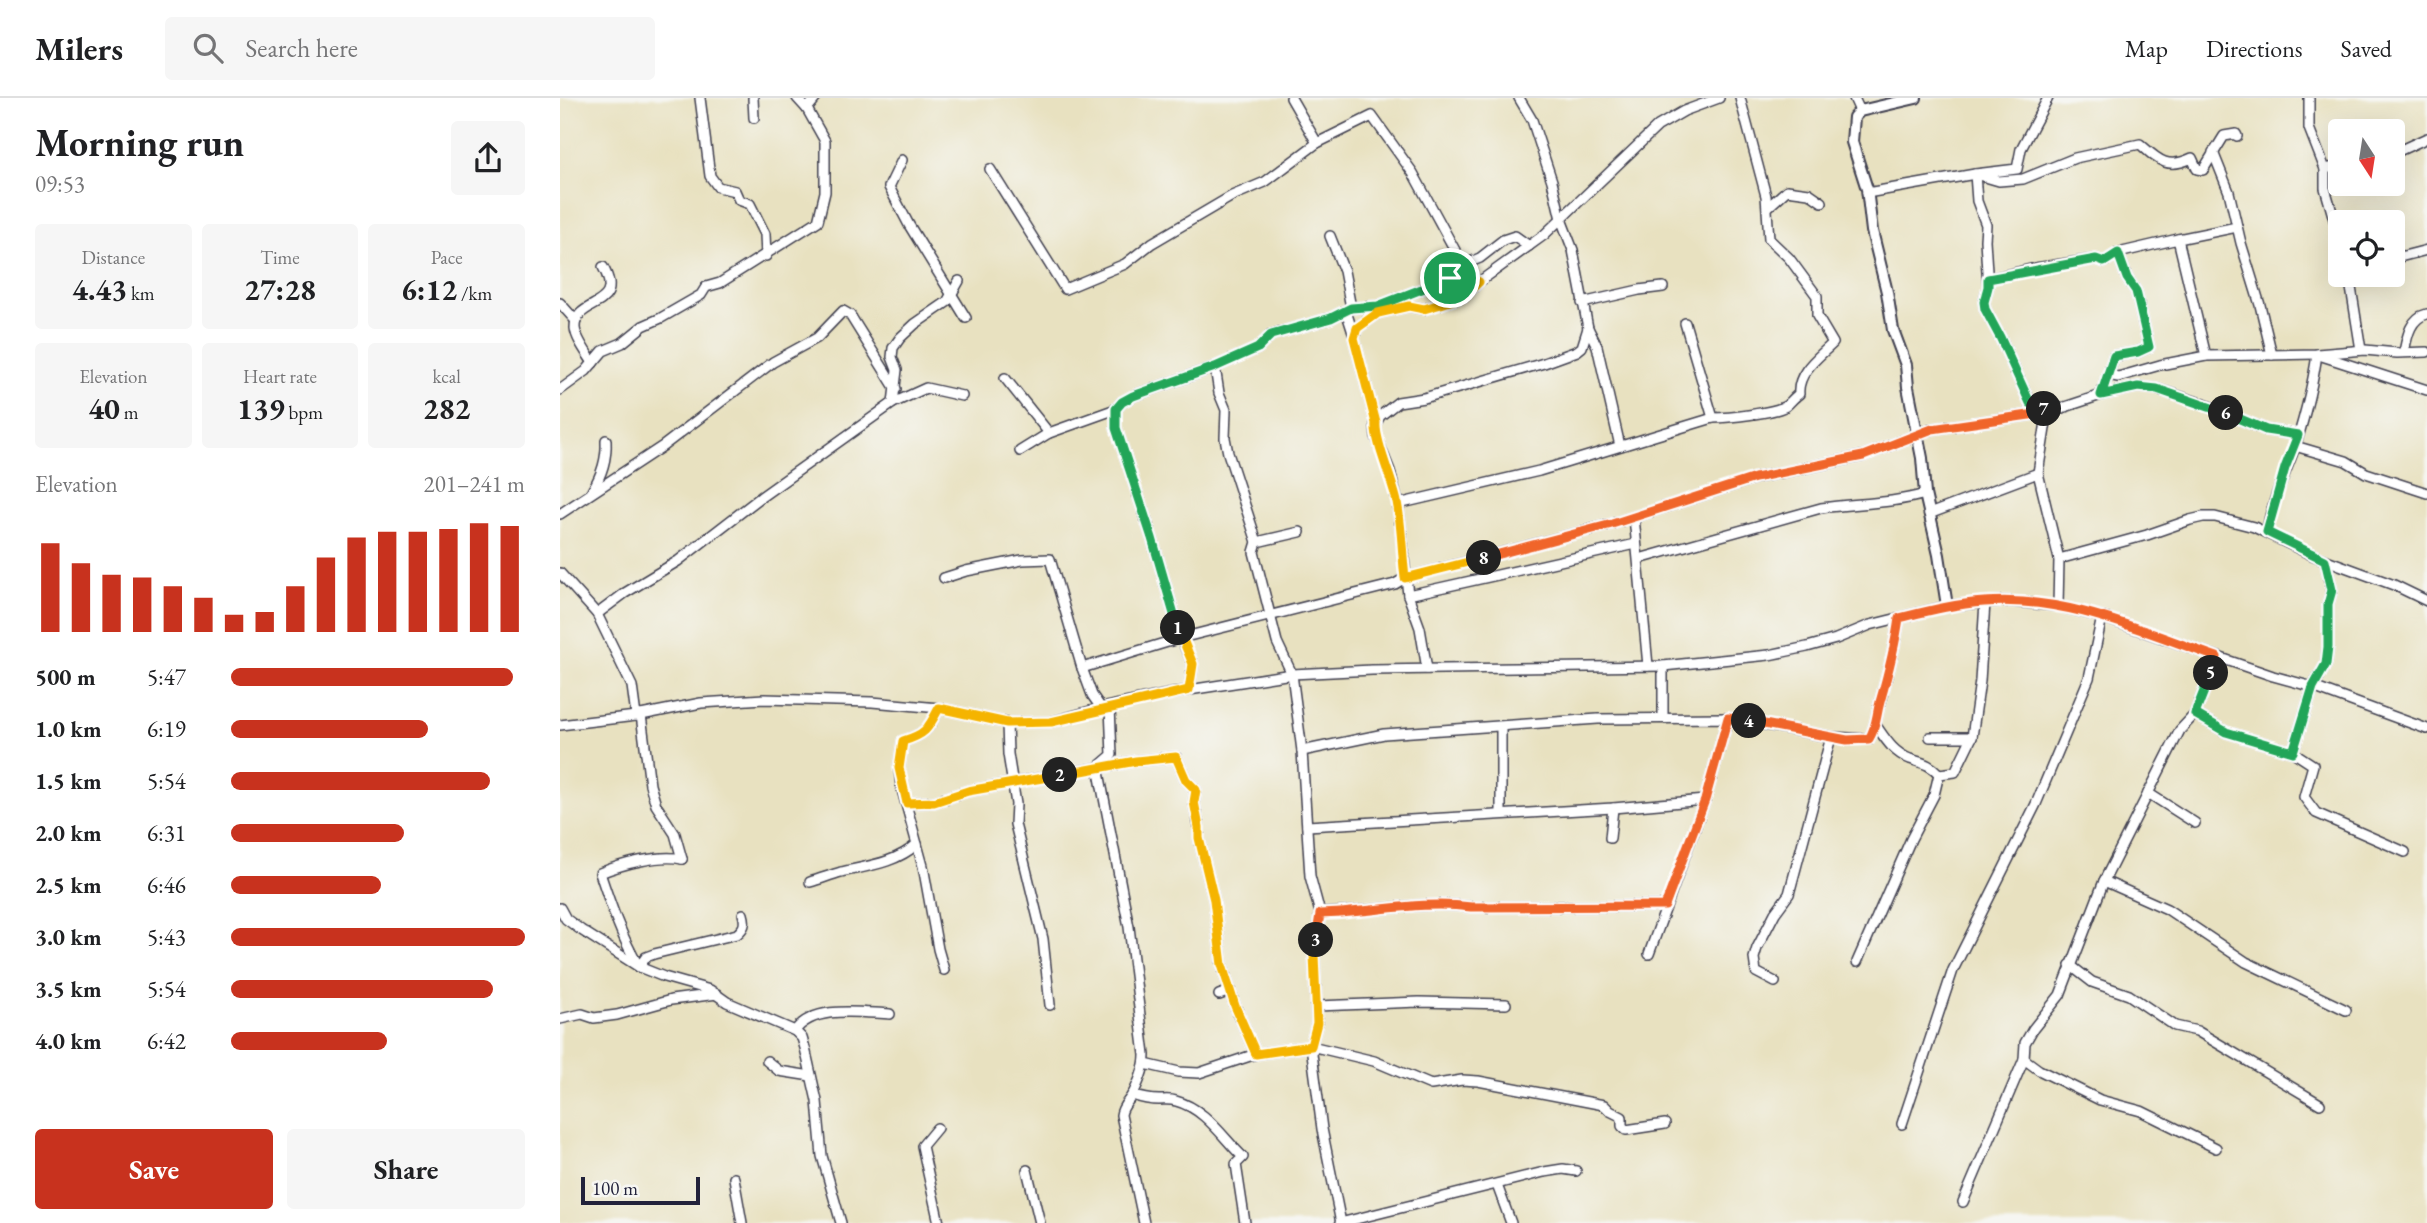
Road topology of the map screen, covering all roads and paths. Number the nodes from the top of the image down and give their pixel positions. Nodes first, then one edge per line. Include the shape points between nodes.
1 (700, 98) edge
2 (753, 98) edge
3 (797, 98) edge
4 (816, 98) edge
5 (1291, 98) edge
6 (1519, 98) edge
7 (1719, 98) edge
8 (1740, 98) edge
9 (1854, 98) edge
10 (1916, 98) edge
11 (2048, 98) edge
12 (2309, 98) edge
13 (807, 109) junction
14 (1860, 111) junction
15 (754, 118) dead end
16 (2236, 136) dead end
17 (2427, 138) edge
18 (1317, 143) junction
19 (2405, 150) edge
20 (2213, 152) junction
21 (902, 160) dead end
22 (2328, 168) edge
23 (990, 169) dead end
24 (2325, 169) junction
25 (1975, 174) junction
26 (1867, 193) junction
27 (1822, 202) dead end
28 (1767, 208) junction
29 (2331, 210) edge
30 (1561, 219) junction
31 (2237, 227) junction
32 (1330, 236) dead end
33 (2178, 240) junction
34 (1529, 246) junction
35 (2427, 250) edge
36 (2118, 253) junction
37 (766, 256) junction
38 (2405, 256) edge
39 (603, 267) dead end
40 (1460, 269) junction
41 (1988, 279) junction
42 (959, 281) dead end
43 (1479, 282) junction
44 (1663, 287) dead end
45 (2352, 287) edge
46 (951, 292) junction
47 (560, 303) edge
48 (1582, 303) junction
49 (1348, 310) junction
50 (2427, 314) edge
51 (966, 318) dead end
52 (576, 321) junction
53 (1685, 323) dead end
54 (1588, 328) junction
55 (1354, 338) junction
56 (2361, 350) junction
57 (2404, 352) junction
58 (2427, 352) edge
59 (2317, 354) junction
60 (2272, 355) junction
61 (2207, 356) junction
62 (593, 363) junction
63 (1215, 367) junction
64 (2108, 375) junction
65 (1005, 379) dead end
66 (896, 389) junction
67 (560, 390) edge
68 (2427, 390) edge
69 (2101, 395) junction
70 (962, 396) dead end
71 (893, 403) junction
72 (1116, 409) junction
73 (2050, 412) junction
74 (1713, 418) junction
75 (1376, 423) junction
76 (1049, 433) junction
77 (1917, 435) junction
78 (2298, 435) junction
79 (606, 440) dead end
80 (1620, 446) junction
81 (2295, 446) junction
82 (1020, 451) dead end
83 (2038, 473) junction
84 (2427, 493) edge
85 (591, 494) junction
86 (1925, 494) junction
87 (1398, 504) junction
88 (560, 514) edge
89 (1928, 514) junction
90 (1634, 517) junction
91 (1300, 532) dead end
92 (2267, 532) junction
93 (1257, 542) junction
94 (1636, 544) junction
95 (1639, 559) junction
96 (2059, 559) junction
97 (2325, 560) junction
98 (560, 573) edge
99 (944, 578) dead end
100 (1405, 578) junction
101 (1408, 595) junction
102 (2427, 601) edge
103 (1985, 602) junction
104 (1947, 606) junction
105 (2059, 606) junction
106 (597, 614) junction
107 (1272, 615) junction
108 (2102, 617) junction
109 (1899, 618) junction
110 (1181, 638) junction
111 (2217, 657) junction
112 (1648, 666) junction
113 (1662, 666) junction
114 (1082, 668) junction
115 (1427, 668) junction
116 (1292, 674) junction
117 (2313, 687) junction
118 (1189, 690) junction
119 (939, 708) junction
120 (1105, 708) junction
121 (2195, 714) junction
122 (639, 715) junction
123 (1662, 717) junction
124 (1728, 718) junction
125 (1007, 723) junction
126 (560, 725) edge
127 (1501, 727) junction
128 (1877, 727) junction
129 (2427, 729) edge
130 (1830, 737) junction
131 (1930, 737) dead end
132 (1972, 737) junction
133 (1302, 751) junction
134 (2293, 752) junction
135 (1098, 767) junction
136 (1939, 774) junction
137 (1013, 784) junction
138 (2148, 793) junction
139 (1705, 800) junction
140 (907, 803) junction
141 (1613, 808) junction
142 (1501, 814) junction
143 (2195, 823) dead end
144 (1307, 826) junction
145 (1610, 838) dead end
146 (918, 844) junction
147 (2405, 852) dead end
148 (2104, 881) junction
149 (810, 882) dead end
150 (1665, 906) junction
151 (560, 908) edge
152 (743, 914) dead end
153 (1320, 914) junction
154 (1649, 954) dead end
155 (1857, 961) dead end
156 (2070, 965) junction
157 (639, 967) junction
158 (944, 970) dead end
159 (1775, 982) dead end
160 (1230, 991) junction
161 (717, 994) junction
162 (1219, 995) dead end
163 (1506, 1004) dead end
164 (1050, 1005) dead end
165 (1317, 1006) junction
166 (2346, 1010) dead end
167 (890, 1014) dead end
168 (560, 1019) edge
169 (795, 1031) junction
170 (1311, 1046) junction
171 (1256, 1054) junction
172 (2024, 1059) junction
173 (767, 1061) dead end
174 (1145, 1064) junction
175 (811, 1076) junction
176 (1132, 1095) junction
177 (2320, 1104) dead end
178 (1665, 1124) dead end
179 (1902, 1124) dead end
180 (937, 1128) dead end
181 (2216, 1148) dead end
182 (1027, 1170) dead end
183 (1576, 1171) dead end
184 (734, 1178) dead end
185 (1497, 1185) junction
186 (1963, 1202) dead end
187 (742, 1223) edge
188 (841, 1223) edge
189 (939, 1223) edge
190 (1040, 1223) edge
191 (1144, 1223) edge
192 (1245, 1223) edge
193 (1340, 1223) edge
194 (1511, 1223) edge

1 - 37 street via 710,176 718,187 735,191 739,200 750,204 765,234
2 - 15 street
3 - 13 street
4 - 13 street
5 - 18 street
6 - 30 street via 1538,135
7 - 30 street via 1658,127
8 - 28 street
9 - 14 street
10 - 14 street
11 - 25 street via 2021,149 2017,169
12 - 24 street via 2309,128
13 - 37 street via 825,141 825,192 818,221
14 - 26 street via 1854,117 1853,142
16 - 20 street via 2224,136
17 - 19 street
18 - 23 street via 1265,182 1232,196 1125,264 1065,289
18 - 40 street via 1373,117 1413,173
20 - 25 street via 2203,170 2196,169 2192,158 2179,164 2160,162 2140,144 2075,158 2023,179 1999,181
20 - 31 street
21 - 46 street via 888,187
22 - 24 street
24 - 29 street
25 - 26 street
25 - 41 street via 1977,201 1986,225
26 - 77 street
27 - 28 street via 1810,193 1787,190
28 - 74 street via 1769,239 1817,296 1817,316 1833,343 1802,376 1798,394 1786,406
30 - 34 street
30 - 48 street via 1573,250
31 - 33 street
31 - 60 street
32 - 49 street via 1344,271
33 - 36 street
33 - 61 street
34 - 40 street via 1515,236
34 - 43 street
35 - 38 street
36 - 41 street via 2104,262 2096,259
36 - 64 street via 2136,291 2149,347 2114,356
37 - 62 street via 706,287 701,295 603,351
39 - 52 street via 611,288
40 - 43 street
40 - 49 street via 1378,306
41 - 73 street via 1985,309 2030,403
42 - 46 street
43 - 55 street via 1464,296 1441,304 1378,313 1357,328
44 - 48 street
45 - 56 street
46 - 51 street
46 - 66 street via 947,302 915,324 893,348
47 - 52 street
48 - 54 street
49 - 55 street
49 - 63 street via 1271,335 1258,348
50 - 57 street via 2413,323
52 - 62 street via 575,331
53 - 74 street
54 - 75 street via 1577,351 1398,402
54 - 80 street via 1597,346
55 - 75 street
56 - 57 street
56 - 59 street
57 - 58 street
59 - 60 street
59 - 68 street
59 - 78 street
60 - 61 street
61 - 64 street via 2125,376
62 - 67 street
63 - 72 street via 1133,396
63 - 93 street via 1226,410 1228,453
64 - 69 street
65 - 76 street
66 - 71 street
66 - 85 street via 850,315 843,311 817,338 773,362
69 - 73 street
69 - 78 street via 2138,387 2157,389 2266,430
70 - 71 street via 926,388
71 - 106 street via 678,561
72 - 76 street
72 - 110 street via 1116,428
73 - 77 street
73 - 83 street
74 - 80 street
75 - 87 street
76 - 82 street
77 - 86 street
77 - 90 street via 1863,456 1755,478
78 - 81 street
79 - 85 street via 603,471
80 - 87 street
81 - 84 street
81 - 92 street
83 - 89 street
83 - 96 street
85 - 88 street
86 - 89 street
86 - 95 street via 1902,501 1821,508
87 - 100 street
89 - 104 street
90 - 94 street
90 - 100 street
91 - 93 street
92 - 96 street via 2203,517
92 - 97 street
93 - 107 street via 1254,552
94 - 95 street
94 - 101 street
95 - 112 street
96 - 105 street
97 - 102 street
97 - 117 street via 2332,590 2328,647 2326,664
98 - 106 street
99 - 114 street via 1022,560 1050,559
100 - 101 street
100 - 107 street
101 - 115 street
103 - 104 street
103 - 105 street
103 - 132 street
104 - 109 street
105 - 108 street
106 - 122 street via 632,686
107 - 110 street
107 - 116 street via 1276,642
108 - 111 street
108 - 179 street via 2089,678 2035,804 1953,970
109 - 113 street via 1769,655
109 - 128 street
110 - 114 street
110 - 118 street via 1193,664
111 - 117 street
111 - 121 street
112 - 113 street
112 - 115 street
113 - 123 street
114 - 120 street via 1092,695
115 - 116 street
116 - 118 street
116 - 133 street
117 - 129 street
117 - 134 street
118 - 120 street
119 - 122 street via 764,699 701,703
119 - 125 street
119 - 140 street via 923,734 903,741 899,768
120 - 125 street via 1051,722
120 - 135 street via 1112,755
121 - 134 street via 2226,732
121 - 138 street via 2180,730
122 - 126 street
122 - 157 street via 650,785 682,859 617,866 600,873 619,930
123 - 124 street
123 - 127 street
124 - 130 street
124 - 139 street
125 - 137 street
127 - 133 street via 1384,734
127 - 142 street
128 - 130 street via 1869,739
128 - 136 street via 1896,751 1924,761
130 - 159 street via 1789,894 1754,958 1756,972
131 - 132 street
132 - 136 street via 1955,772
133 - 144 street
134 - 147 street via 2312,765 2304,797 2316,813
135 - 137 street
135 - 160 street via 1176,757 1196,790 1199,838
135 - 174 street via 1129,927
136 - 155 street via 1934,795
137 - 140 street via 934,802
137 - 164 street via 1015,824 1043,939
138 - 143 street
138 - 148 street
139 - 141 street
139 - 150 street
140 - 146 street
141 - 142 street
141 - 145 street
142 - 144 street
144 - 153 street via 1310,876
146 - 149 street via 906,855
146 - 158 street
148 - 156 street
148 - 166 street via 2167,909 2246,962
150 - 153 street via 1452,904
150 - 154 street
151 - 157 street via 580,930
152 - 157 street via 744,929 737,934 654,954
153 - 165 street via 1314,955
156 - 172 street via 2060,995 2025,1043
156 - 177 street via 2092,982 2129,995 2175,1026 2197,1031
157 - 161 street
160 - 162 street
160 - 171 street
161 - 168 street via 671,1000 617,1015
161 - 169 street
163 - 165 street
165 - 170 street
167 - 169 street via 827,1014 810,1018
169 - 175 street via 802,1038
170 - 171 street
170 - 178 street via 1374,1061 1431,1085 1478,1081 1604,1105 1622,1117 1626,1130
170 - 193 street
171 - 174 street via 1199,1073
172 - 181 street via 2100,1100 2141,1111
172 - 186 street
173 - 175 street via 779,1071
174 - 176 street
175 - 188 street via 822,1156
176 - 191 street via 1121,1115
176 - 192 street via 1173,1100 1213,1121 1243,1157 1236,1164
180 - 189 street via 922,1146
182 - 190 street
183 - 185 street via 1544,1172
184 - 187 street
185 - 193 street
185 - 194 street

